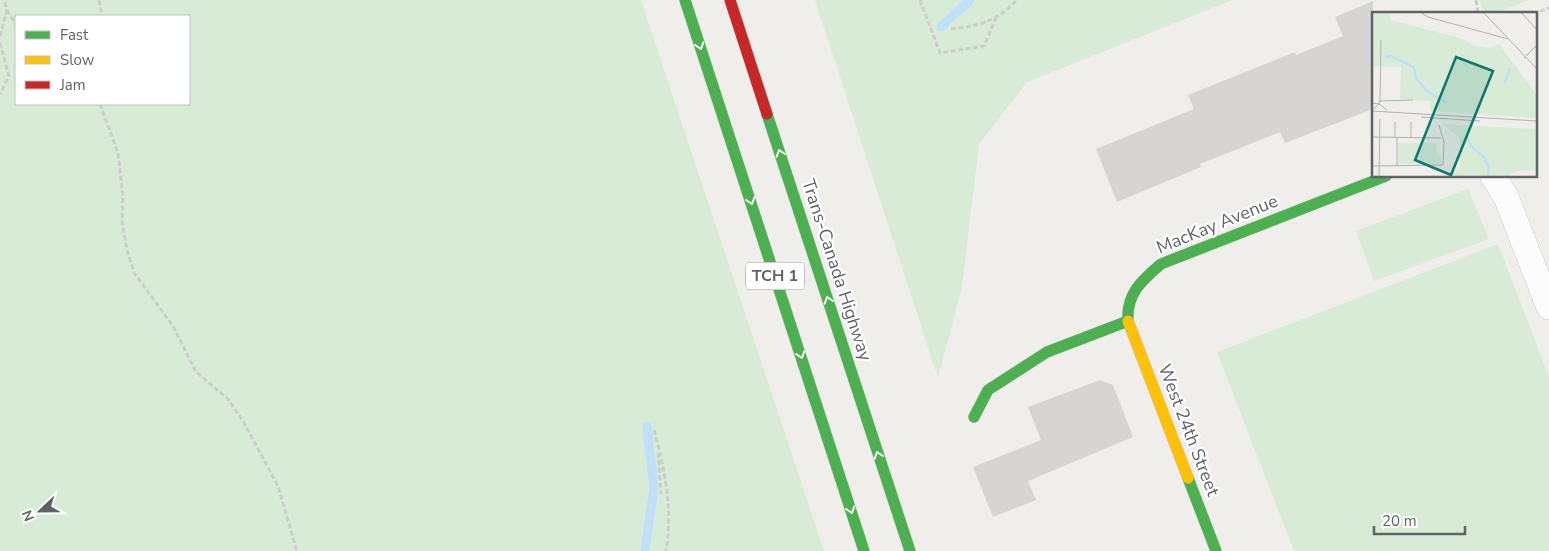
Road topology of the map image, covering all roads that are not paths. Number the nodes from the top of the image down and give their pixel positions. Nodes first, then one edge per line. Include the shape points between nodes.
1 (685, 0) edge
2 (730, 0) edge
3 (1381, 178) edge
4 (1494, 178) edge
5 (1549, 307) edge
6 (1128, 321) junction
7 (974, 417) dead end
8 (864, 551) edge
9 (910, 551) edge
10 (1216, 551) edge

1 -> 8 main road, TCH 1
9 -> 2 main road, Trans-Canada Highway / TCH 1
3 - 6 main road, MacKay Avenue via 1161,264 1133,292 1126,306
4 - 5 street via 1506,197
6 - 7 main road via 1047,352 988,390
6 - 10 main road, West 24th Street

